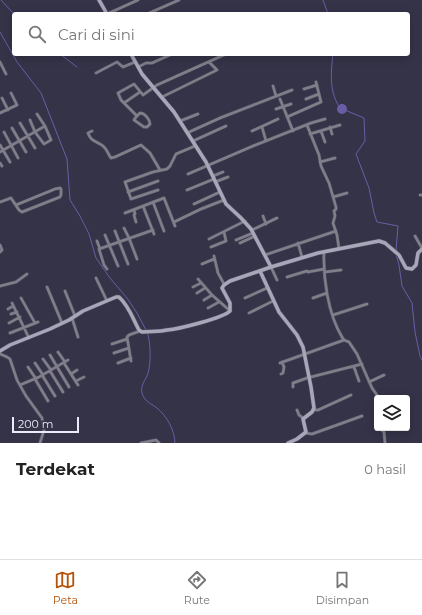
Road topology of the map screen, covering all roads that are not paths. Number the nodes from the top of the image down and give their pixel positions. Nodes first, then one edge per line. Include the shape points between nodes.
1 (99, 0) edge
2 (138, 0) edge
3 (179, 0) edge
4 (106, 12) edge
5 (111, 12) edge
6 (152, 12) edge
7 (133, 56) edge
8 (168, 56) edge
9 (222, 56) edge
10 (0, 62) edge
11 (135, 62) junction
12 (209, 62) junction
13 (137, 67) junction
14 (96, 73) dead end
15 (6, 74) dead end
16 (273, 86) dead end
17 (153, 87) junction
18 (304, 89) dead end
19 (292, 90) dead end
20 (140, 92) junction
21 (11, 93) dead end
22 (319, 94) junction
23 (276, 96) junction
24 (161, 97) junction
25 (2, 98) dead end
26 (280, 99) dead end
27 (306, 99) dead end
28 (124, 103) junction
29 (290, 104) dead end
30 (283, 107) junction
31 (276, 109) dead end
32 (8, 110) junction
33 (0, 113) edge
34 (37, 114) dead end
35 (198, 114) dead end
36 (137, 116) junction
37 (287, 117) junction
38 (278, 119) dead end
39 (325, 119) dead end
40 (30, 120) dead end
41 (180, 121) junction
42 (20, 123) dead end
43 (309, 124) junction
44 (340, 125) dead end
45 (44, 126) junction
46 (226, 126) dead end
47 (262, 127) junction
48 (330, 127) junction
49 (12, 128) dead end
50 (92, 131) dead end
51 (252, 131) dead end
52 (293, 131) junction
53 (321, 131) junction
54 (4, 132) dead end
55 (35, 132) junction
56 (188, 133) junction
57 (310, 134) junction
58 (332, 134) dead end
59 (28, 136) junction
60 (19, 141) junction
61 (193, 141) junction
62 (266, 141) junction
63 (325, 142) dead end
64 (0, 145) edge
65 (11, 145) junction
66 (196, 146) junction
67 (35, 148) dead end
68 (1, 151) edge
69 (26, 152) dead end
70 (18, 158) dead end
71 (335, 158) dead end
72 (10, 162) dead end
73 (320, 162) junction
74 (207, 165) junction
75 (160, 170) junction
76 (223, 172) dead end
77 (188, 174) dead end
78 (228, 177) dead end
79 (214, 179) junction
80 (158, 181) dead end
81 (158, 190) dead end
82 (187, 190) dead end
83 (128, 192) junction
84 (220, 192) junction
85 (347, 193) dead end
86 (333, 197) junction
87 (224, 200) junction
88 (0, 202) edge
89 (153, 202) junction
90 (194, 204) dead end
91 (16, 205) junction
92 (143, 206) junction
93 (134, 210) junction
94 (125, 213) dead end
95 (262, 216) dead end
96 (277, 218) dead end
97 (136, 222) dead end
98 (174, 222) junction
99 (245, 222) junction
100 (266, 224) junction
101 (175, 226) dead end
102 (124, 228) dead end
103 (153, 230) junction
104 (164, 230) dead end
105 (115, 231) dead end
106 (336, 231) junction
107 (224, 232) junction
108 (253, 233) junction
109 (154, 234) dead end
110 (105, 235) dead end
111 (415, 236) dead end
112 (129, 238) junction
113 (209, 239) dead end
114 (97, 240) dead end
115 (236, 240) dead end
116 (119, 242) junction
117 (240, 243) dead end
118 (298, 243) junction
119 (0, 245) edge
120 (109, 245) junction
121 (211, 246) dead end
122 (100, 249) junction
123 (339, 249) junction
124 (422, 250) edge
125 (0, 252) edge
126 (324, 252) junction
127 (265, 255) junction
128 (302, 257) junction
129 (137, 259) dead end
130 (128, 264) dead end
131 (202, 264) dead end
132 (118, 266) dead end
133 (271, 267) junction
134 (107, 270) dead end
135 (341, 270) dead end
136 (260, 271) junction
137 (325, 271) junction
138 (27, 274) dead end
139 (287, 277) dead end
140 (96, 278) dead end
141 (198, 279) dead end
142 (277, 280) dead end
143 (201, 283) junction
144 (224, 284) junction
145 (0, 286) edge
146 (47, 287) dead end
147 (193, 287) dead end
148 (205, 288) junction
149 (267, 288) junction
150 (65, 291) dead end
151 (197, 293) dead end
152 (327, 293) junction
153 (212, 295) junction
154 (21, 298) dead end
155 (245, 298) dead end
156 (313, 298) dead end
157 (204, 300) dead end
158 (107, 301) junction
159 (274, 301) junction
160 (220, 302) junction
161 (367, 304) dead end
162 (208, 308) dead end
163 (8, 309) dead end
164 (230, 311) junction
165 (17, 312) junction
166 (249, 313) dead end
167 (11, 314) dead end
168 (333, 315) junction
169 (20, 317) junction
170 (73, 317) junction
171 (9, 323) dead end
172 (62, 323) junction
173 (25, 328) junction
174 (142, 331) junction
175 (10, 333) dead end
176 (78, 337) dead end
177 (29, 338) junction
178 (127, 339) junction
179 (344, 340) junction
180 (112, 344) dead end
181 (129, 348) junction
182 (0, 351) edge
183 (58, 352) dead end
184 (114, 353) dead end
185 (304, 353) junction
186 (0, 354) edge
187 (50, 356) dead end
188 (43, 360) dead end
189 (65, 362) junction
190 (35, 363) dead end
191 (118, 363) dead end
192 (362, 364) junction
193 (28, 366) dead end
194 (57, 366) junction
195 (354, 367) junction
196 (50, 370) junction
197 (77, 370) dead end
198 (71, 374) junction
199 (280, 374) dead end
200 (43, 375) junction
201 (384, 375) dead end
202 (84, 377) dead end
203 (309, 378) junction
204 (35, 379) junction
205 (358, 381) dead end
206 (76, 382) junction
207 (369, 382) junction
208 (20, 385) junction
209 (78, 385) dead end
210 (69, 387) dead end
211 (293, 387) dead end
212 (63, 392) dead end
213 (351, 395) dead end
214 (377, 395) edge
215 (55, 396) dead end
216 (48, 401) dead end
217 (297, 410) dead end
218 (314, 410) junction
219 (362, 416) dead end
220 (303, 418) junction
221 (383, 431) edge
222 (305, 433) junction
223 (40, 443) edge
224 (142, 443) edge
225 (159, 443) edge
226 (288, 443) edge
227 (385, 443) edge

1 - 4 street
2 - 5 street
3 - 6 street
7 - 11 street
8 - 13 street
9 - 12 street
10 - 15 street
11 - 13 street
11 - 14 street via 123,67 117,62
12 - 17 street
12 - 24 street via 217,70
13 - 17 street
16 - 23 street
17 - 20 street via 143,95
17 - 24 street
18 - 22 street via 316,84
19 - 23 street
20 - 28 street
20 - 28 street via 134,84 118,93
21 - 32 street via 17,105
22 - 27 street
22 - 37 street via 321,102
23 - 56 street
24 - 41 street
25 - 32 street
26 - 30 street
28 - 36 street
29 - 30 street
30 - 31 street
30 - 37 street
32 - 33 street
34 - 45 street
35 - 41 street
36 - 36 street via 142,113 150,124 144,127 134,120
37 - 52 street
38 - 47 street
39 - 43 street
40 - 55 street
41 - 56 street
42 - 59 street
43 - 52 street
43 - 57 street
44 - 48 street
45 - 55 street
45 - 55 street via 51,138 50,141 44,144
46 - 61 street
47 - 51 street
47 - 62 street
48 - 53 street
48 - 58 street
49 - 60 street
50 - 75 street via 88,133 89,137 104,146 111,158 140,145
52 - 62 street
53 - 57 street
53 - 63 street
54 - 65 street
55 - 59 street
56 - 61 street
57 - 73 street
59 - 60 street
59 - 67 street
60 - 65 street
60 - 69 street
61 - 66 street
62 - 74 street
64 - 68 street
65 - 68 street
65 - 70 street
66 - 74 street
66 - 75 street via 178,152 169,168
68 - 72 street
71 - 73 street
73 - 86 street
74 - 77 street
74 - 79 street
75 - 83 street via 126,181 124,183
76 - 79 street
78 - 79 street
79 - 82 street
79 - 84 street
80 - 83 street
81 - 83 street via 131,200
84 - 87 street
84 - 90 street
85 - 86 street
86 - 106 street via 336,209 333,220
87 - 98 street
87 - 99 street
88 - 91 street via 11,198
89 - 92 street
89 - 98 street via 164,198
89 - 104 street
91 - 91 street via 54,190 61,190 60,197 22,212
92 - 93 street
92 - 103 street
93 - 94 street
93 - 97 street
95 - 100 street
96 - 100 street
98 - 101 street
99 - 107 street
99 - 108 street
100 - 108 street
102 - 112 street
103 - 109 street
103 - 112 street
105 - 116 street
106 - 118 street
106 - 123 street
107 - 113 street
107 - 121 street via 226,240
108 - 115 street
108 - 117 street
108 - 127 street
110 - 120 street
111 - 124 street
112 - 116 street
112 - 129 street
114 - 122 street
116 - 120 street
116 - 130 street
118 - 127 street
118 - 128 street
119 - 125 street
120 - 122 street
120 - 132 street
122 - 134 street via 100,258
123 - 124 street via 377,241 385,243 399,255 405,267 409,269 416,265 417,254
123 - 126 street
126 - 128 street
126 - 137 street
127 - 133 street
128 - 133 street
131 - 144 street via 214,258
133 - 136 street
133 - 142 street
135 - 137 street
136 - 144 street
136 - 149 street
137 - 139 street via 307,271
137 - 152 street
138 - 145 street via 16,282
140 - 158 street
141 - 143 street
143 - 147 street
143 - 148 street
144 - 164 street via 222,288 230,303
146 - 172 street
148 - 151 street
148 - 153 street
149 - 155 street
149 - 159 street
150 - 170 street
152 - 156 street
152 - 168 street
153 - 157 street
153 - 160 street
154 - 173 street via 36,323
158 - 170 street
158 - 174 street via 116,297 121,299
159 - 166 street
159 - 185 street via 282,318 299,338
160 - 162 street
160 - 164 street
161 - 168 street
163 - 165 street via 13,304
164 - 174 street via 176,329
165 - 167 street
165 - 169 street
168 - 179 street
169 - 171 street
169 - 173 street
170 - 172 street
170 - 176 street
172 - 177 street
173 - 175 street
173 - 177 street
174 - 178 street via 128,336
177 - 182 street
178 - 180 street
178 - 181 street
179 - 185 street
179 - 192 street via 349,342
181 - 184 street
181 - 191 street via 131,359
183 - 189 street
185 - 199 street via 281,363 284,370
185 - 203 street
186 - 208 street via 10,360
187 - 194 street
188 - 196 street
189 - 194 street
189 - 198 street
190 - 200 street
192 - 195 street
192 - 207 street
193 - 204 street
194 - 196 street
194 - 210 street
195 - 203 street
195 - 205 street
196 - 200 street
196 - 212 street
197 - 198 street
198 - 206 street
200 - 204 street
200 - 215 street
201 - 207 street
202 - 206 street
203 - 211 street via 294,383
203 - 218 street
204 - 208 street
204 - 216 street
206 - 209 street
207 - 214 street
208 - 223 street via 43,420 44,432
213 - 218 street
217 - 220 street
218 - 220 street
219 - 222 street via 312,434
220 - 222 street
221 - 227 street
222 - 226 street
224 - 225 street via 156,440

